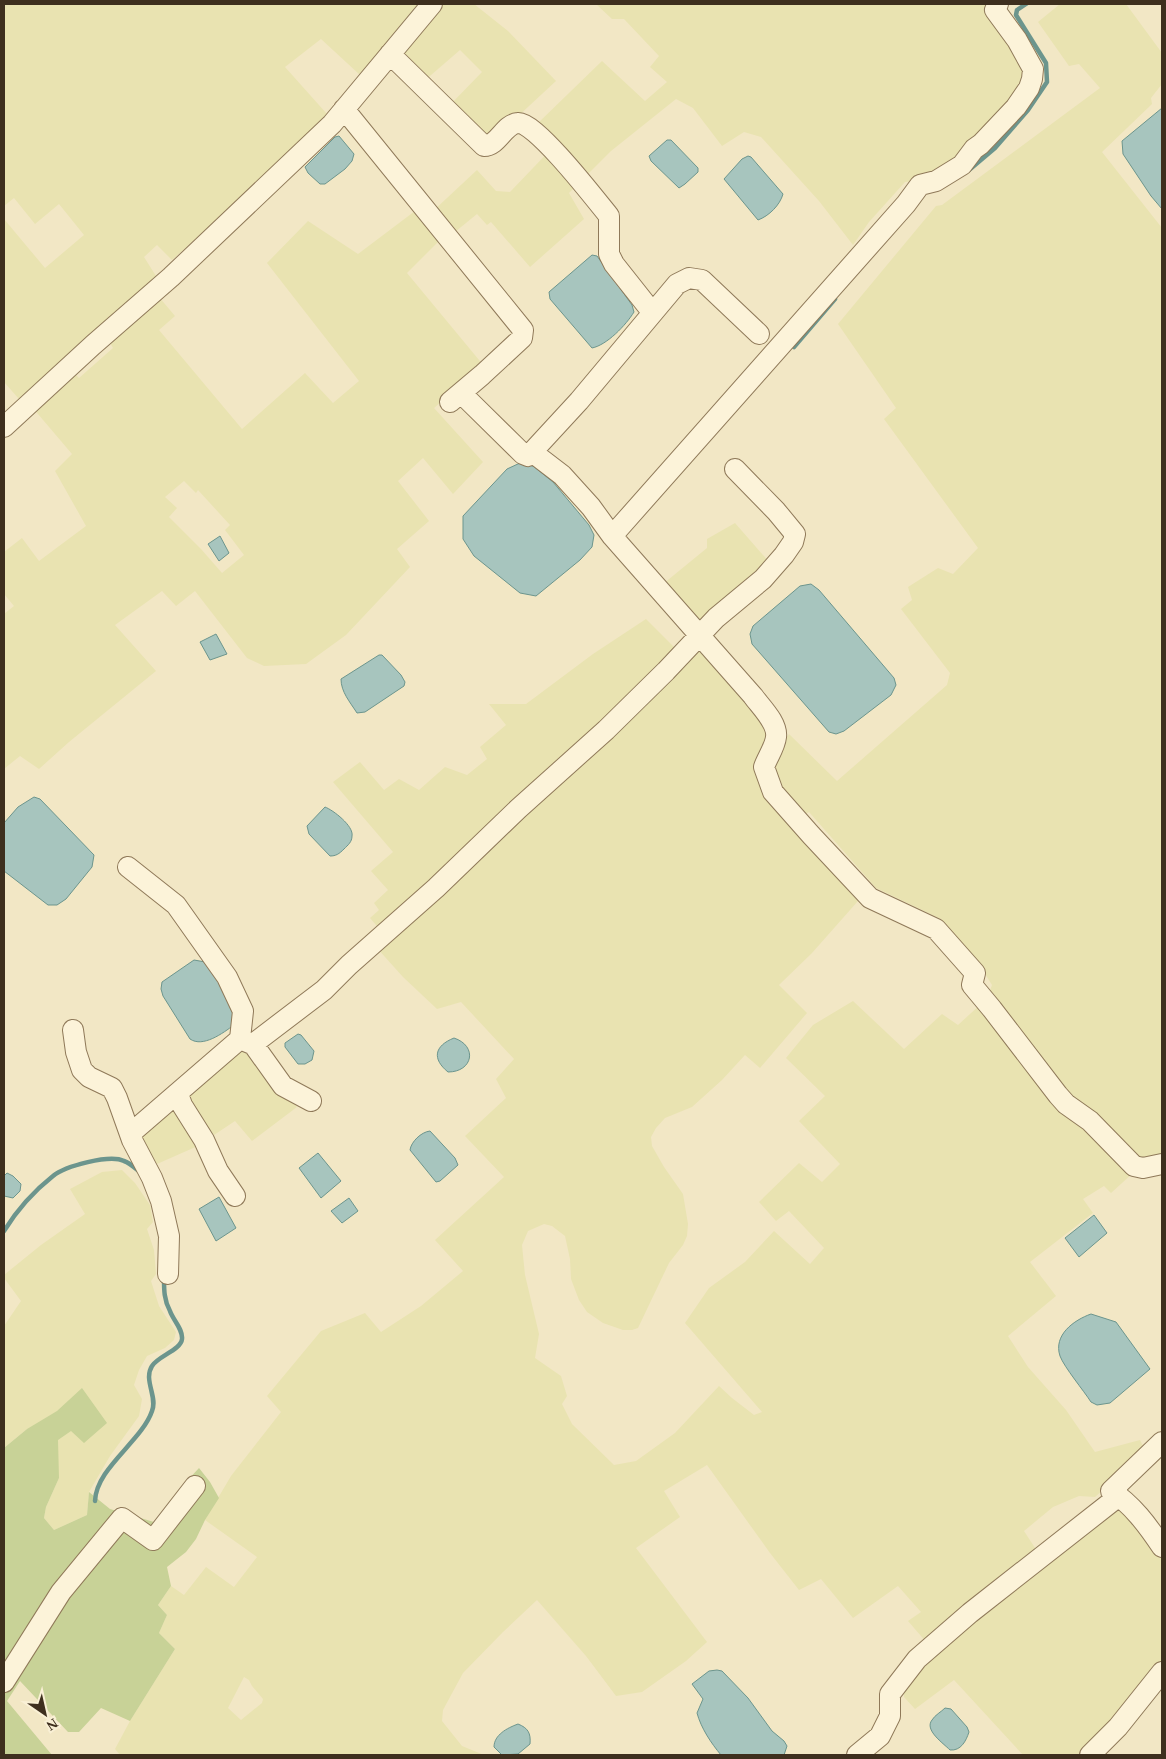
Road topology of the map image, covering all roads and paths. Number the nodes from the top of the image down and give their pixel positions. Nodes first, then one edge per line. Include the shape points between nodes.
1 (432, 4) edge
2 (998, 4) edge
3 (390, 54) junction
4 (344, 109) junction
5 (652, 312) junction
6 (759, 334) dead end
7 (4, 427) edge
8 (532, 452) junction
9 (735, 469) dead end
10 (612, 536) junction
11 (700, 636) junction
12 (128, 868) dead end
13 (73, 1030) dead end
14 (247, 1042) junction
15 (178, 1094) junction
16 (311, 1101) dead end
17 (130, 1134) junction
18 (1162, 1164) edge
19 (235, 1196) dead end
20 (168, 1274) dead end
21 (1162, 1442) edge
22 (195, 1486) dead end
23 (1119, 1496) junction
24 (1162, 1547) edge
25 (1162, 1672) edge
26 (4, 1682) edge
27 (857, 1755) edge
28 (1090, 1755) edge

1 - 3 street
2 - 10 street via 995,10 1033,69 1029,88 1016,107 962,165 936,181 920,185
3 - 4 street
3 - 5 street via 484,146 518,123 529,127 550,146 610,216 609,254
4 - 7 street via 171,277
4 - 8 street via 522,330 522,338 456,397 523,454 528,456
5 - 6 street via 677,284 695,278 710,287
5 - 8 street
8 - 10 street via 562,476 592,508
9 - 11 street via 795,534 789,549 774,567
10 - 11 street
11 - 14 street via 606,730 324,990
11 - 18 street via 753,696 776,730 776,739 764,767 773,792 870,898 936,929 974,973 972,985 1066,1104 1090,1121 1134,1166 1143,1168
12 - 14 street via 176,905 227,978 243,1012
13 - 17 street via 82,1070 112,1088
14 - 15 street
14 - 16 street via 283,1086
15 - 17 street
15 - 19 street via 218,1171
17 - 20 street via 161,1201 169,1236
21 - 23 street via 1111,1491
22 - 26 street via 153,1540 122,1518 61,1592
23 - 24 street
23 - 27 street via 970,1613 917,1659 890,1694 890,1716 880,1736
25 - 28 street via 1118,1727

